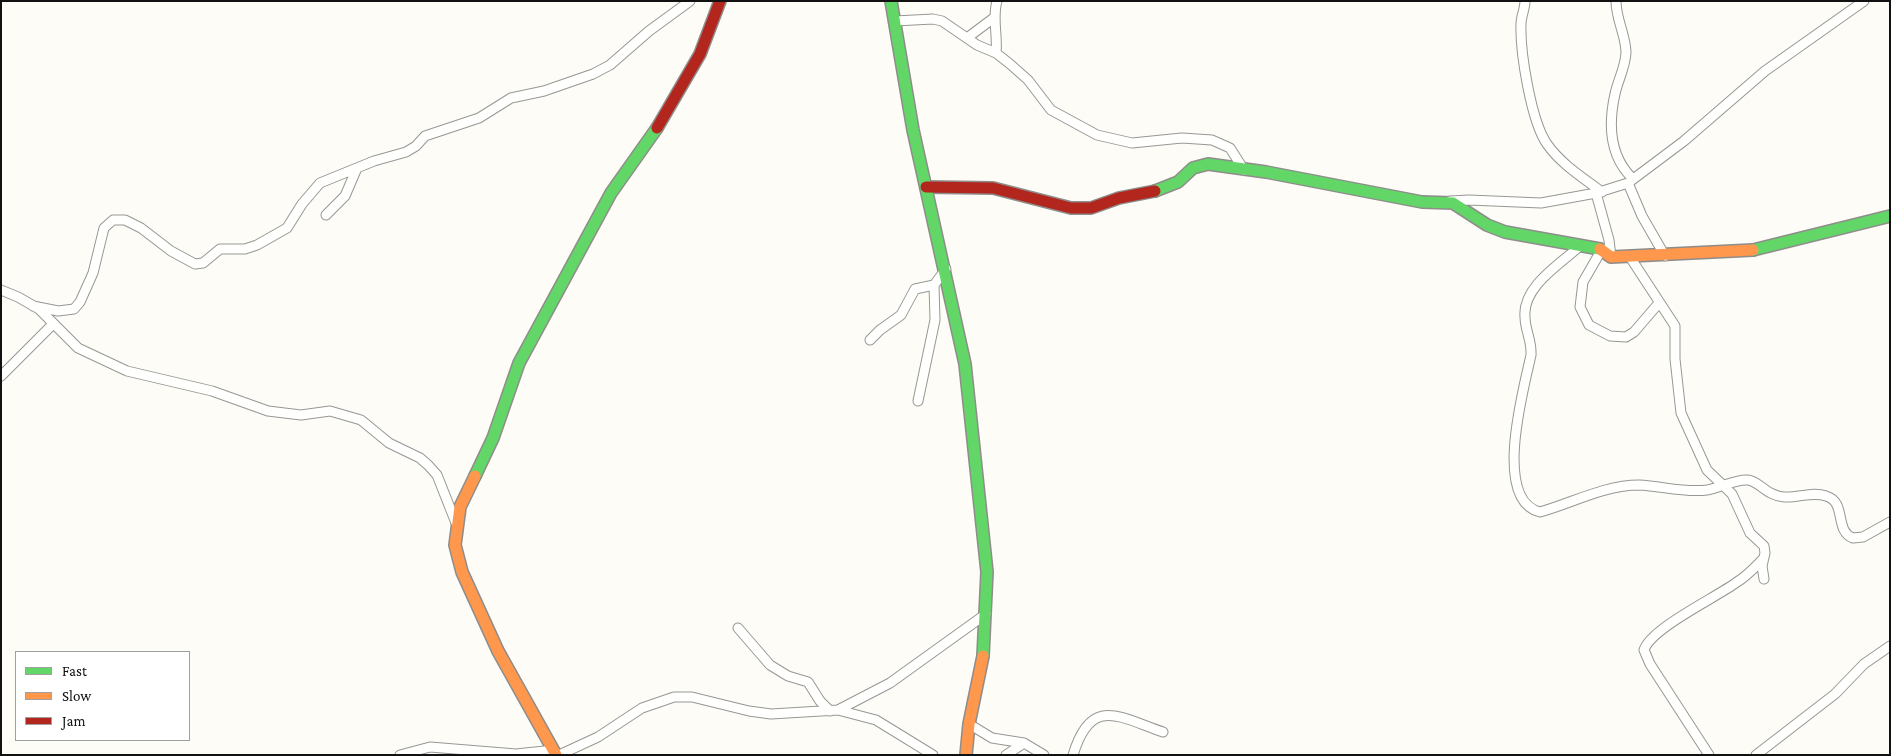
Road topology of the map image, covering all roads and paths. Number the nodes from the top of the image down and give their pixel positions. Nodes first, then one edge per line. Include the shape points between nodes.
1 (690, 1) edge
2 (720, 1) edge
3 (891, 1) edge
4 (997, 1) edge
5 (1525, 1) edge
6 (1616, 1) edge
7 (1864, 1) edge
8 (995, 17) junction
9 (895, 21) junction
10 (967, 38) junction
11 (996, 53) junction
12 (357, 168) junction
13 (1244, 170) junction
14 (1630, 181) junction
15 (926, 187) junction
16 (1599, 192) junction
17 (1445, 202) junction
18 (326, 214) dead end
19 (1890, 216) edge
20 (1580, 246) junction
21 (1607, 253) junction
22 (1665, 256) junction
23 (1630, 257) junction
24 (946, 269) junction
25 (934, 285) junction
26 (1, 290) edge
27 (1659, 303) junction
28 (34, 306) junction
29 (53, 324) junction
30 (870, 340) dead end
31 (1, 376) edge
32 (918, 401) dead end
33 (1725, 486) junction
34 (1890, 522) edge
35 (456, 523) junction
36 (1763, 558) junction
37 (1764, 579) dead end
38 (986, 614) junction
39 (738, 628) dead end
40 (1890, 646) edge
41 (834, 710) junction
42 (969, 724) junction
43 (1163, 732) dead end
44 (1024, 743) junction
45 (556, 753) edge
46 (400, 755) edge
47 (933, 755) edge
48 (966, 755) edge
49 (1006, 755) edge
50 (1044, 755) edge
51 (1073, 755) edge
52 (1709, 755) edge
53 (1756, 755) edge

1 - 12 street via 610,65 593,74 544,91 511,98 480,118 425,136 406,152
2 - 35 street via 688,77 664,119 611,193 519,363 493,438 472,479
3 - 9 street
4 - 8 street
5 - 16 street via 1521,22 1523,61 1540,129 1546,142 1566,166
6 - 14 street via 1626,57 1614,100 1612,146
7 - 14 street via 1765,71 1684,141
8 - 10 street
8 - 11 street via 998,34
9 - 10 street via 934,18
9 - 15 street via 905,89
10 - 11 street
11 - 13 street via 1028,80 1051,110 1097,135 1132,143 1182,138 1212,140 1230,148
12 - 18 street via 345,196
12 - 28 street via 320,183 287,228 274,237 245,249 220,249 200,264 171,251 132,223 113,220 104,228 93,273 74,309 58,312
13 - 15 street via 1200,165 1164,189 1119,198 1091,208 1071,208 993,188
13 - 17 street via 1422,202
14 - 16 street
14 - 22 street via 1642,216
15 - 24 street
16 - 17 street via 1542,203
16 - 21 street via 1606,224
17 - 20 street via 1453,203 1487,225 1505,232
19 - 22 street via 1745,252
20 - 21 street
20 - 33 street via 1536,287 1524,308 1532,355 1513,459 1516,484 1523,501 1540,512 1615,487 1638,485 1694,491
21 - 23 street
21 - 27 street via 1583,282 1580,307 1589,324 1610,336 1626,337
22 - 23 street
23 - 27 street
24 - 25 street
24 - 38 street via 965,364 975,438 987,572
25 - 30 street via 915,289 902,315
25 - 32 street via 935,320
26 - 28 street
27 - 33 street via 1675,326 1681,413 1707,470
28 - 29 street
29 - 31 street
29 - 35 street via 78,348 127,371 212,391 268,411 301,414 330,411 361,420 389,442 428,465 437,476
33 - 34 street via 1747,480 1754,481 1776,496 1827,496 1836,503 1843,529 1852,538 1871,533
33 - 36 street via 1736,498 1750,533 1764,546
35 - 45 street via 454,545 462,572 498,651
36 - 37 street
36 - 52 street via 1737,583 1676,620 1645,646 1645,656
38 - 41 street via 896,679 868,696
38 - 42 street via 984,650
39 - 41 street via 770,665 788,676 808,682 820,701
40 - 53 street via 1864,664 1835,694
41 - 45 street via 771,714 692,697 674,697 642,708 598,737
41 - 47 street via 876,720
42 - 44 street via 992,738
42 - 48 street
43 - 51 street via 1116,716 1094,718 1080,735
44 - 49 street
44 - 50 street
45 - 46 street via 508,754 430,747

